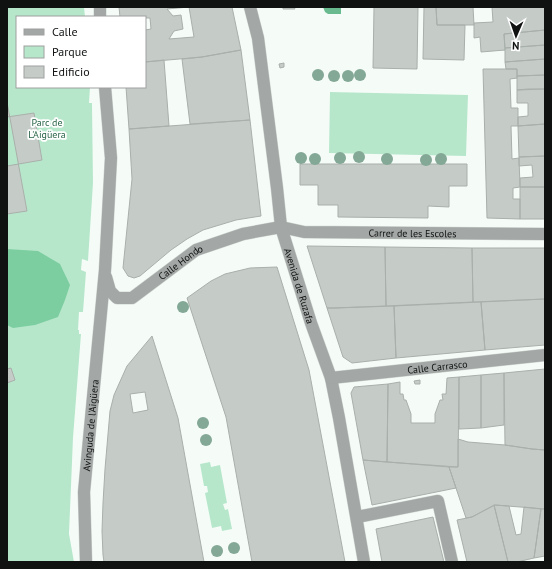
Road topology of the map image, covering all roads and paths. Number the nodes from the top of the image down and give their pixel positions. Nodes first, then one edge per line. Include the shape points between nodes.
1 (250, 7) edge
2 (105, 88) edge
3 (281, 227) junction
4 (545, 234) edge
5 (105, 270) junction
6 (545, 355) edge
7 (331, 378) junction
8 (357, 517) junction
9 (86, 562) edge
10 (364, 562) edge
11 (452, 562) edge

1 - 3 street, Avenida de Ruzafa via 258,38
2 - 5 street via 112,158
3 - 4 street, Carrer de les Escoles via 304,232
3 - 5 street, Calle Hondo via 243,234 196,250 132,298 117,298 110,291
3 - 7 street, Avenida de Ruzafa
5 - 9 street, Avinguda de l'Aigüera via 84,492
6 - 7 street, Calle Carrasco
7 - 8 street, Avenida de Ruzafa
8 - 10 street, Avenida de Ruzafa
8 - 11 street via 438,502

